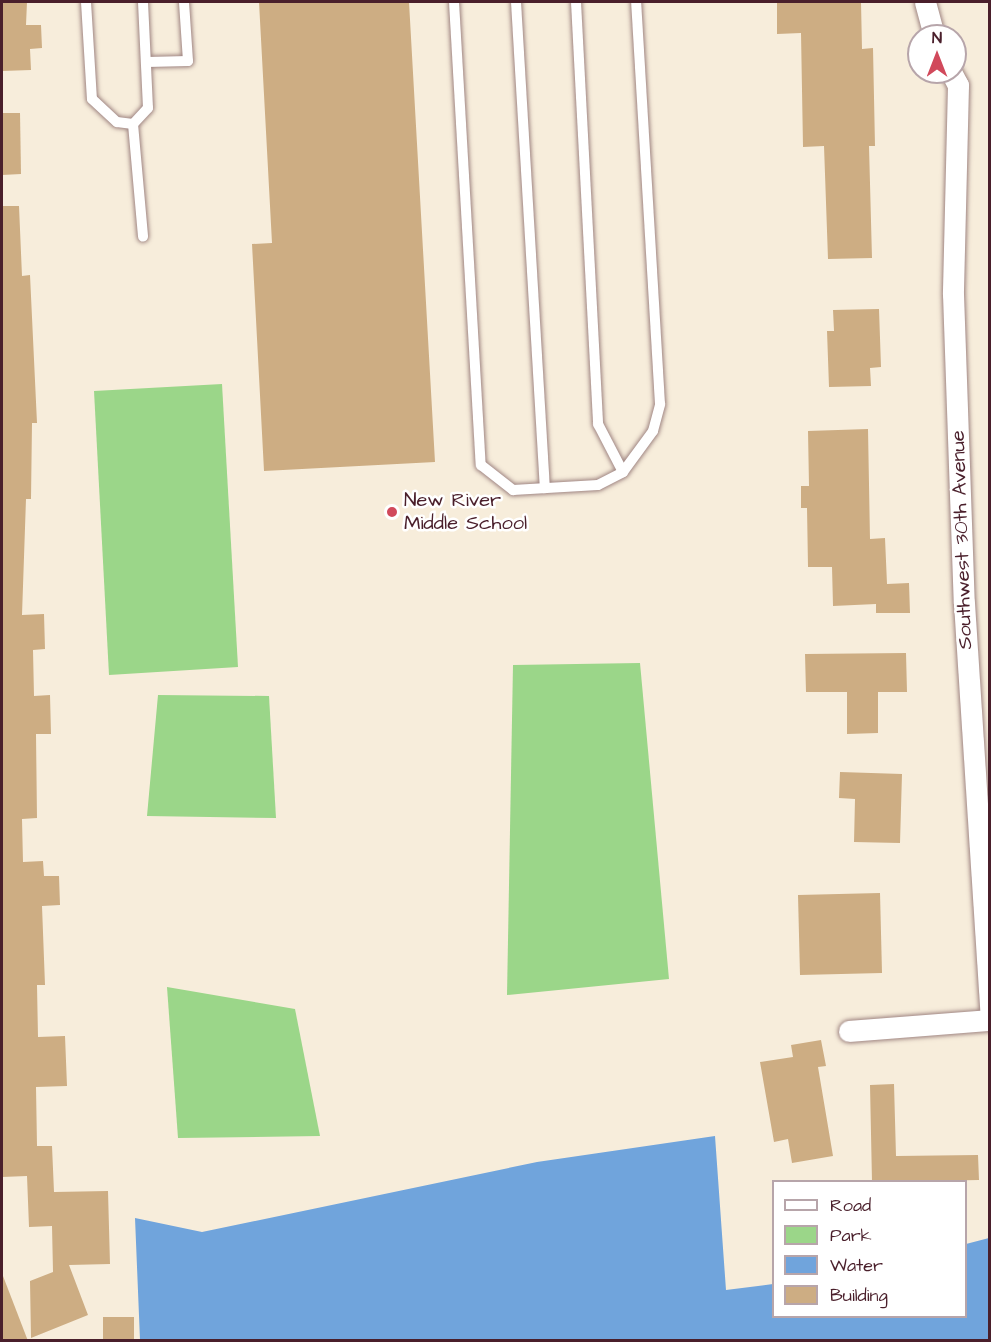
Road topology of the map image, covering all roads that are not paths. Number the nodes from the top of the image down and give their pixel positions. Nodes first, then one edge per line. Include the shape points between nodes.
1 (86, 2) edge
2 (143, 2) edge
3 (184, 2) edge
4 (454, 2) edge
5 (516, 2) edge
6 (576, 2) edge
7 (636, 2) edge
8 (925, 2) edge
9 (931, 24) edge
10 (147, 62) junction
11 (957, 84) edge
12 (133, 124) junction
13 (143, 237) dead end
14 (623, 472) junction
15 (545, 488) junction
16 (990, 1010) edge
17 (990, 1020) edge
18 (849, 1031) dead end

1 - 12 lane via 92,99 117,122
2 - 10 lane
3 - 10 lane via 188,61
4 - 15 lane via 481,465 513,490
5 - 15 lane
6 - 14 lane via 598,424
7 - 14 lane via 660,404 653,431
8 - 9 street
10 - 12 lane via 148,108
11 - 16 street, Southwest 30th Avenue via 953,294 964,603
12 - 13 lane
14 - 15 lane via 598,485
17 - 18 street

